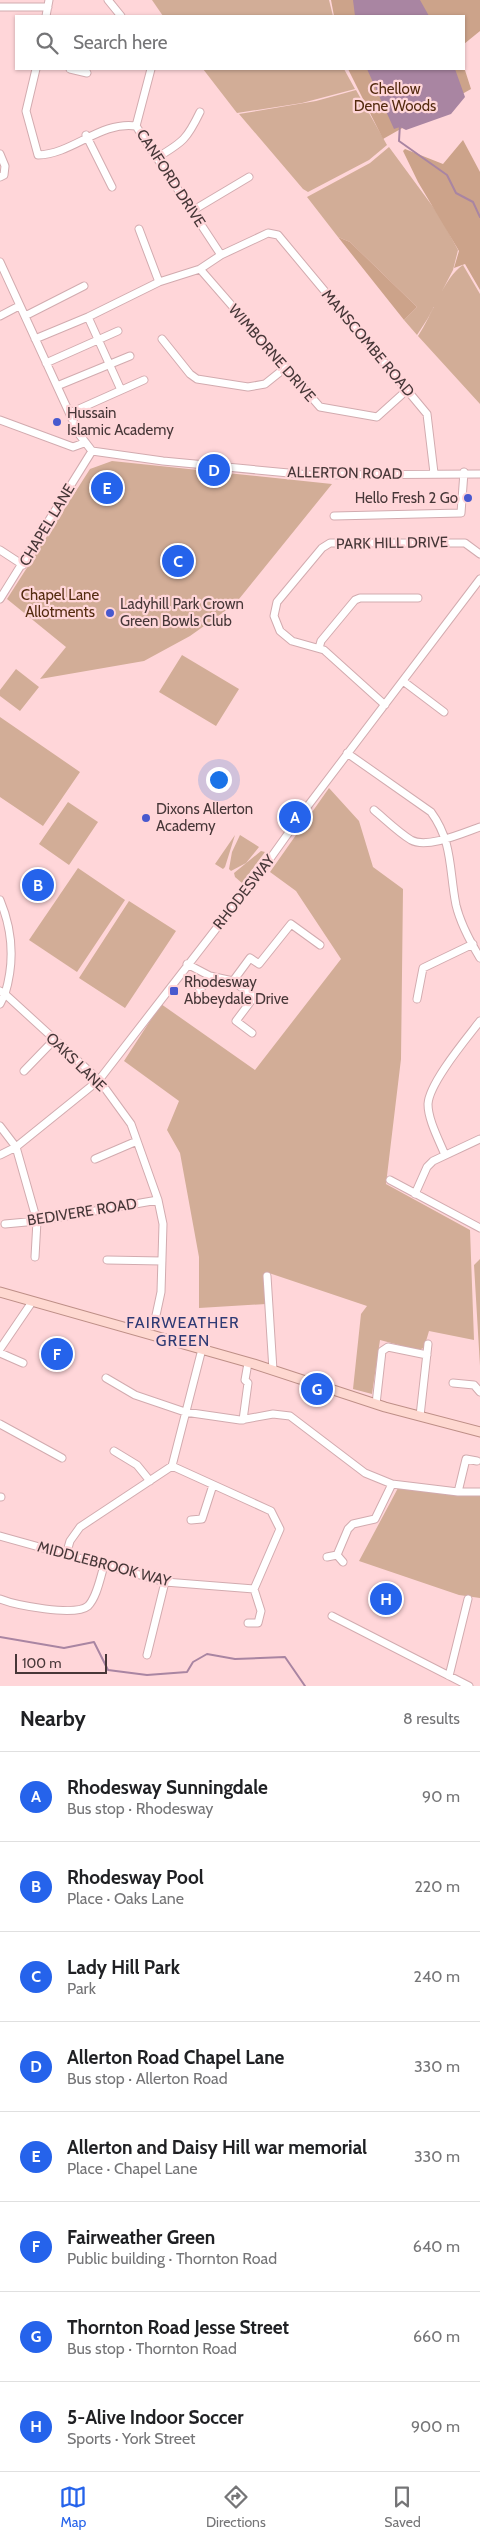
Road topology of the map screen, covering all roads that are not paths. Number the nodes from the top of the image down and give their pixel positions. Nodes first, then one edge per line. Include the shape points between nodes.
1 (108, 0) edge
2 (48, 3) edge
3 (0, 7) edge
4 (120, 15) edge
5 (36, 70) edge
6 (74, 70) edge
7 (151, 70) edge
8 (87, 73) dead end
9 (200, 112) dead end
10 (136, 126) junction
11 (86, 136) junction
12 (0, 154) edge
13 (158, 157) junction
14 (0, 177) edge
15 (249, 177) dead end
16 (112, 187) dead end
17 (192, 211) junction
18 (139, 229) dead end
19 (221, 255) junction
20 (0, 262) edge
21 (200, 269) junction
22 (159, 282) junction
23 (84, 286) dead end
24 (19, 306) junction
25 (0, 316) edge
26 (25, 316) junction
27 (88, 317) junction
28 (118, 331) dead end
29 (35, 339) junction
30 (162, 339) dead end
31 (98, 340) junction
32 (130, 356) dead end
33 (46, 363) junction
34 (109, 364) junction
35 (285, 368) junction
36 (144, 380) dead end
37 (57, 386) junction
38 (121, 390) junction
39 (407, 390) junction
40 (70, 413) junction
41 (0, 420) edge
42 (84, 443) junction
43 (92, 451) junction
44 (464, 472) junction
45 (434, 473) junction
46 (480, 474) edge
47 (334, 516) dead end
48 (0, 550) edge
49 (480, 554) edge
50 (23, 565) junction
51 (480, 579) edge
52 (418, 598) dead end
53 (0, 599) edge
54 (319, 648) junction
55 (403, 681) junction
56 (385, 705) junction
57 (444, 712) dead end
58 (347, 753) junction
59 (374, 810) dead end
60 (480, 827) edge
61 (447, 839) junction
62 (0, 900) edge
63 (0, 921) edge
64 (9, 924) junction
65 (472, 944) junction
66 (320, 945) dead end
67 (480, 958) edge
68 (187, 964) junction
69 (210, 976) junction
70 (233, 981) junction
71 (3, 992) edge
72 (195, 997) dead end
73 (417, 999) dead end
74 (0, 1004) edge
75 (480, 1021) edge
76 (252, 1033) dead end
77 (54, 1040) junction
78 (24, 1071) dead end
79 (99, 1080) junction
80 (0, 1126) edge
81 (480, 1139) edge
82 (137, 1141) junction
83 (16, 1147) junction
84 (0, 1155) edge
85 (446, 1155) junction
86 (95, 1159) dead end
87 (390, 1180) dead end
88 (416, 1194) junction
89 (158, 1200) junction
90 (37, 1221) junction
91 (5, 1224) dead end
92 (480, 1228) edge
93 (35, 1258) dead end
94 (107, 1260) dead end
95 (162, 1261) junction
96 (267, 1276) dead end
97 (0, 1292) edge
98 (32, 1302) junction
99 (155, 1320) dead end
100 (428, 1344) dead end
101 (0, 1349) edge
102 (202, 1349) junction
103 (0, 1353) edge
104 (427, 1355) junction
105 (23, 1363) dead end
106 (248, 1363) junction
107 (272, 1370) junction
108 (106, 1378) dead end
109 (454, 1383) dead end
110 (480, 1392) edge
111 (376, 1404) junction
112 (185, 1412) junction
113 (420, 1416) junction
114 (243, 1420) junction
115 (0, 1424) edge
116 (480, 1432) edge
117 (114, 1451) dead end
118 (62, 1458) dead end
119 (477, 1461) dead end
120 (172, 1466) junction
121 (150, 1481) junction
122 (392, 1484) junction
123 (213, 1485) junction
124 (458, 1492) junction
125 (480, 1492) edge
126 (191, 1520) dead end
127 (0, 1536) edge
128 (66, 1555) junction
129 (337, 1555) junction
130 (327, 1557) dead end
131 (343, 1562) dead end
132 (104, 1566) junction
133 (165, 1582) junction
134 (254, 1589) junction
135 (468, 1599) dead end
136 (0, 1600) edge
137 (332, 1616) dead end
138 (248, 1623) dead end
139 (147, 1654) dead end
140 (449, 1676) junction
141 (469, 1686) edge

1 - 4 street
2 - 3 street
5 - 11 street via 26,111 38,156 53,155
6 - 8 street
7 - 10 street, CANFORD DRIVE
9 - 13 street via 182,143
10 - 11 street via 122,124
10 - 13 street, CANFORD DRIVE
11 - 16 street
12 - 14 street via 5,166 4,175
13 - 17 street, CANFORD DRIVE
15 - 17 street
17 - 19 street, CANFORD DRIVE
18 - 22 street
19 - 21 street
19 - 39 street, MANSCOMBE ROAD via 268,233 278,235
20 - 24 street
21 - 22 street
21 - 35 street, WIMBORNE DRIVE
22 - 27 street
23 - 26 street
24 - 25 street
24 - 26 street
26 - 29 street
27 - 29 street
27 - 31 street
28 - 31 street
29 - 33 street
30 - 35 street via 197,379 248,388 265,384
31 - 33 street
31 - 34 street
32 - 34 street
33 - 37 street
34 - 37 street
34 - 38 street
35 - 39 street, WIMBORNE DRIVE via 320,407 376,417
36 - 38 street
37 - 40 street
38 - 40 street
39 - 45 street, MANSCOMBE ROAD via 427,414
40 - 42 street
41 - 42 street via 72,447
42 - 43 street
43 - 45 street, ALLERTON ROAD via 310,475
43 - 50 street, CHAPEL LANE
44 - 45 street, ALLERTON ROAD
44 - 46 street, ALLERTON ROAD
44 - 47 street via 461,513
48 - 50 street
49 - 54 street, PARK HILL DRIVE via 465,542 330,543 322,548 277,602 274,616 280,631 292,641
50 - 53 street, CHAPEL LANE
51 - 55 street, RHODESWAY
52 - 54 street via 355,600 321,641
54 - 56 street, PARK HILL DRIVE
55 - 56 street, RHODESWAY
55 - 57 street
56 - 58 street, RHODESWAY
58 - 61 street via 431,812
58 - 68 street, RHODESWAY via 248,889
59 - 61 street via 412,841 422,844
60 - 61 street
61 - 65 street via 456,905
62 - 64 street
63 - 64 street
64 - 71 street via 12,960
65 - 67 street
65 - 73 street via 423,968
66 - 70 street via 291,924 260,964 250,958
68 - 69 street
68 - 79 street, RHODESWAY
69 - 70 street
69 - 72 street
70 - 76 street via 254,997 236,1021
71 - 74 street
71 - 77 street, OAKS LANE
75 - 85 street via 450,1061 430,1096 430,1115
77 - 78 street
77 - 79 street, OAKS LANE
79 - 82 street, OAKS LANE via 131,1124
79 - 83 street, RHODESWAY
80 - 83 street
81 - 85 street
82 - 86 street
82 - 89 street, OAKS LANE
83 - 84 street, RHODESWAY
83 - 90 street
85 - 88 street via 427,1168
87 - 88 street
88 - 92 street
89 - 90 street, BEDIVERE ROAD
89 - 95 street, OAKS LANE via 163,1224
90 - 91 street, BEDIVERE ROAD
90 - 93 street
94 - 95 street
95 - 99 street, OAKS LANE via 161,1292
96 - 107 street
97 - 98 main road
98 - 101 street
98 - 102 main road
100 - 104 street
102 - 106 main road
102 - 112 street
103 - 105 street
104 - 111 street via 388,1347 382,1351
104 - 113 street
106 - 107 main road
106 - 114 street
107 - 111 main road
108 - 112 street via 135,1395
109 - 110 street via 474,1385
111 - 113 main road
112 - 114 street
112 - 120 street
113 - 116 main road
114 - 122 street via 274,1414 290,1416 365,1474
115 - 118 street
117 - 121 street via 137,1465
119 - 124 street via 466,1459
120 - 121 street
120 - 123 street
121 - 128 street via 80,1527 70,1541
122 - 124 street
122 - 129 street via 375,1519 354,1524 348,1529
123 - 126 street via 202,1519
123 - 134 street via 271,1512 280,1529
124 - 125 street
127 - 128 street, MIDDLEBROOK WAY
128 - 132 street, MIDDLEBROOK WAY
129 - 130 street
129 - 131 street
132 - 133 street, MIDDLEBROOK WAY
132 - 136 street via 96,1592 88,1605 80,1609 50,1609
133 - 134 street, MIDDLEBROOK WAY
133 - 139 street
134 - 138 street via 261,1611 258,1623
135 - 140 street
137 - 140 street
140 - 141 street

